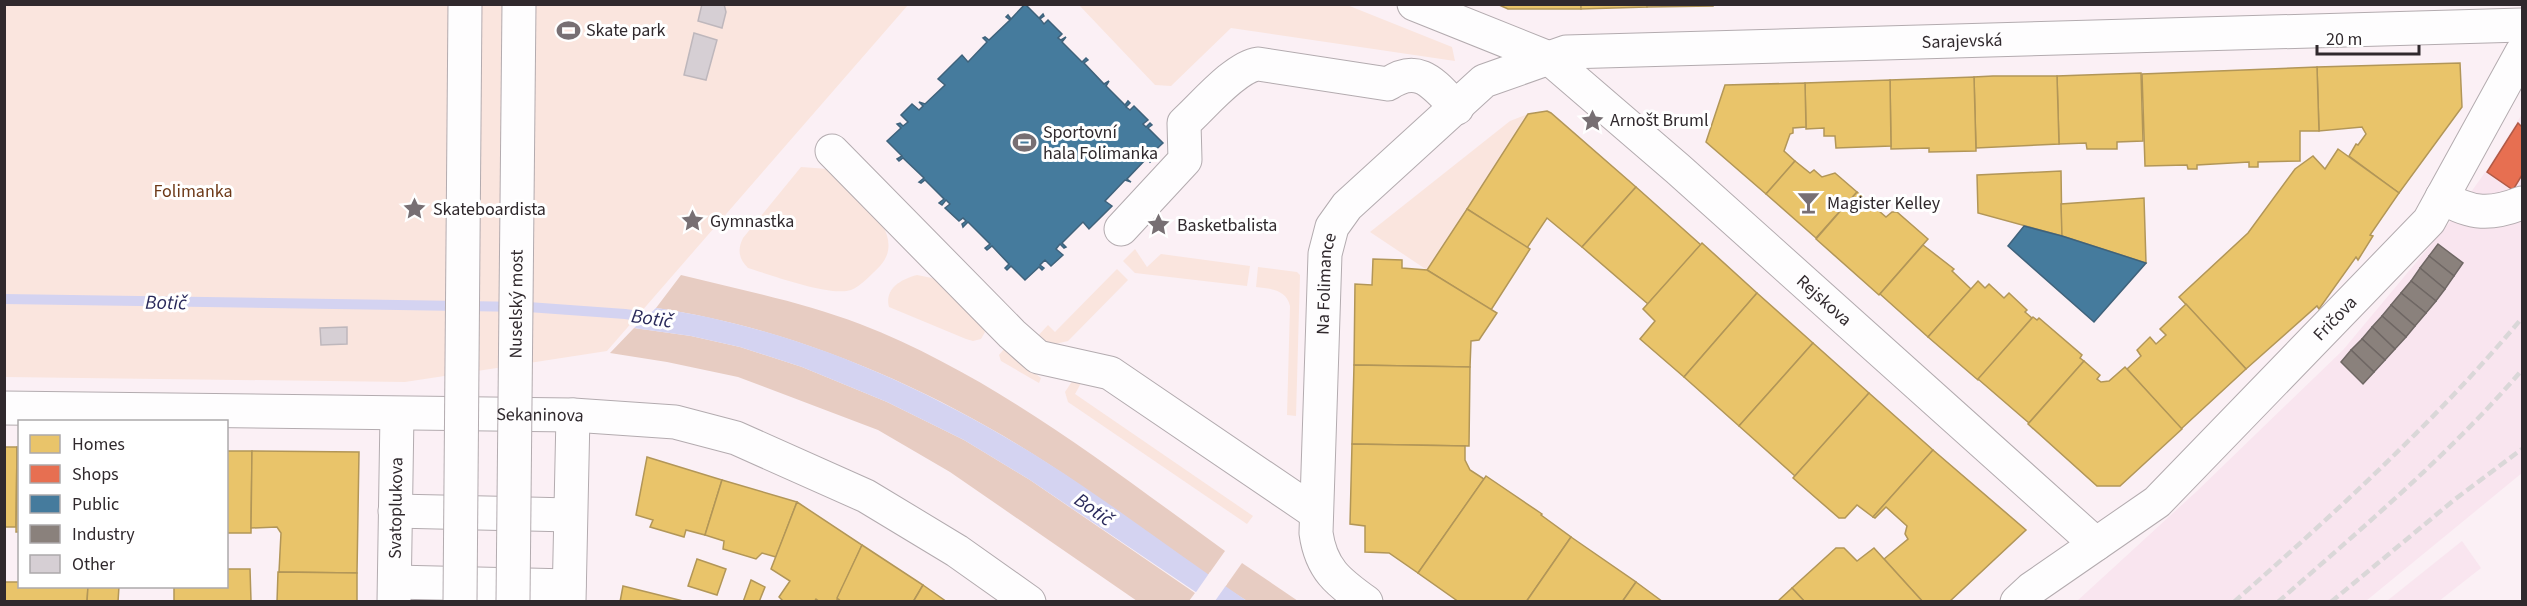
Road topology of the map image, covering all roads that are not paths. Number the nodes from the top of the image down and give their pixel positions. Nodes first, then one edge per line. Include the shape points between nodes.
1 (465, 4) edge
2 (519, 4) edge
3 (1414, 4) edge
4 (2523, 25) edge
5 (2523, 52) edge
6 (1549, 58) junction
7 (1457, 108) junction
8 (832, 151) dead end
9 (2442, 197) junction
10 (2523, 203) edge
11 (1121, 229) dead end
12 (4, 408) edge
13 (397, 414) junction
14 (573, 415) junction
15 (395, 512) junction
16 (1316, 513) junction
17 (570, 515) junction
18 (2096, 544) junction
19 (394, 592) edge
20 (569, 594) edge
21 (460, 602) edge
22 (513, 602) edge
23 (1029, 602) edge
24 (1366, 602) edge
25 (2017, 602) edge

1 - 21 street, bridge
2 - 22 street, Nuselský most, bridge
3 - 6 street
4 - 6 street, Sarajevská via 1566,52
5 - 9 street, Fričova
6 - 7 street, Na Folimance via 1484,81
6 - 18 street, Rejskova
7 - 11 street via 1423,77 1406,75 1388,84 1251,65 1184,123 1185,160
7 - 16 street, Na Folimance via 1347,206 1332,227 1325,254
8 - 16 street via 1038,357 1110,373
9 - 10 street via 2459,208 2487,213
9 - 18 street, Fričova via 2429,221 2157,502
12 - 13 street, Sekaninova
13 - 14 street, Sekaninova
13 - 15 street, Svatoplukova
14 - 17 street
14 - 23 street, Sekaninova via 675,422 736,438 866,496 957,551
15 - 17 street
15 - 19 street, Svatoplukova
16 - 24 street, Na Folimance via 1323,561 1341,584
17 - 20 street
18 - 25 street
19 - 20 street

